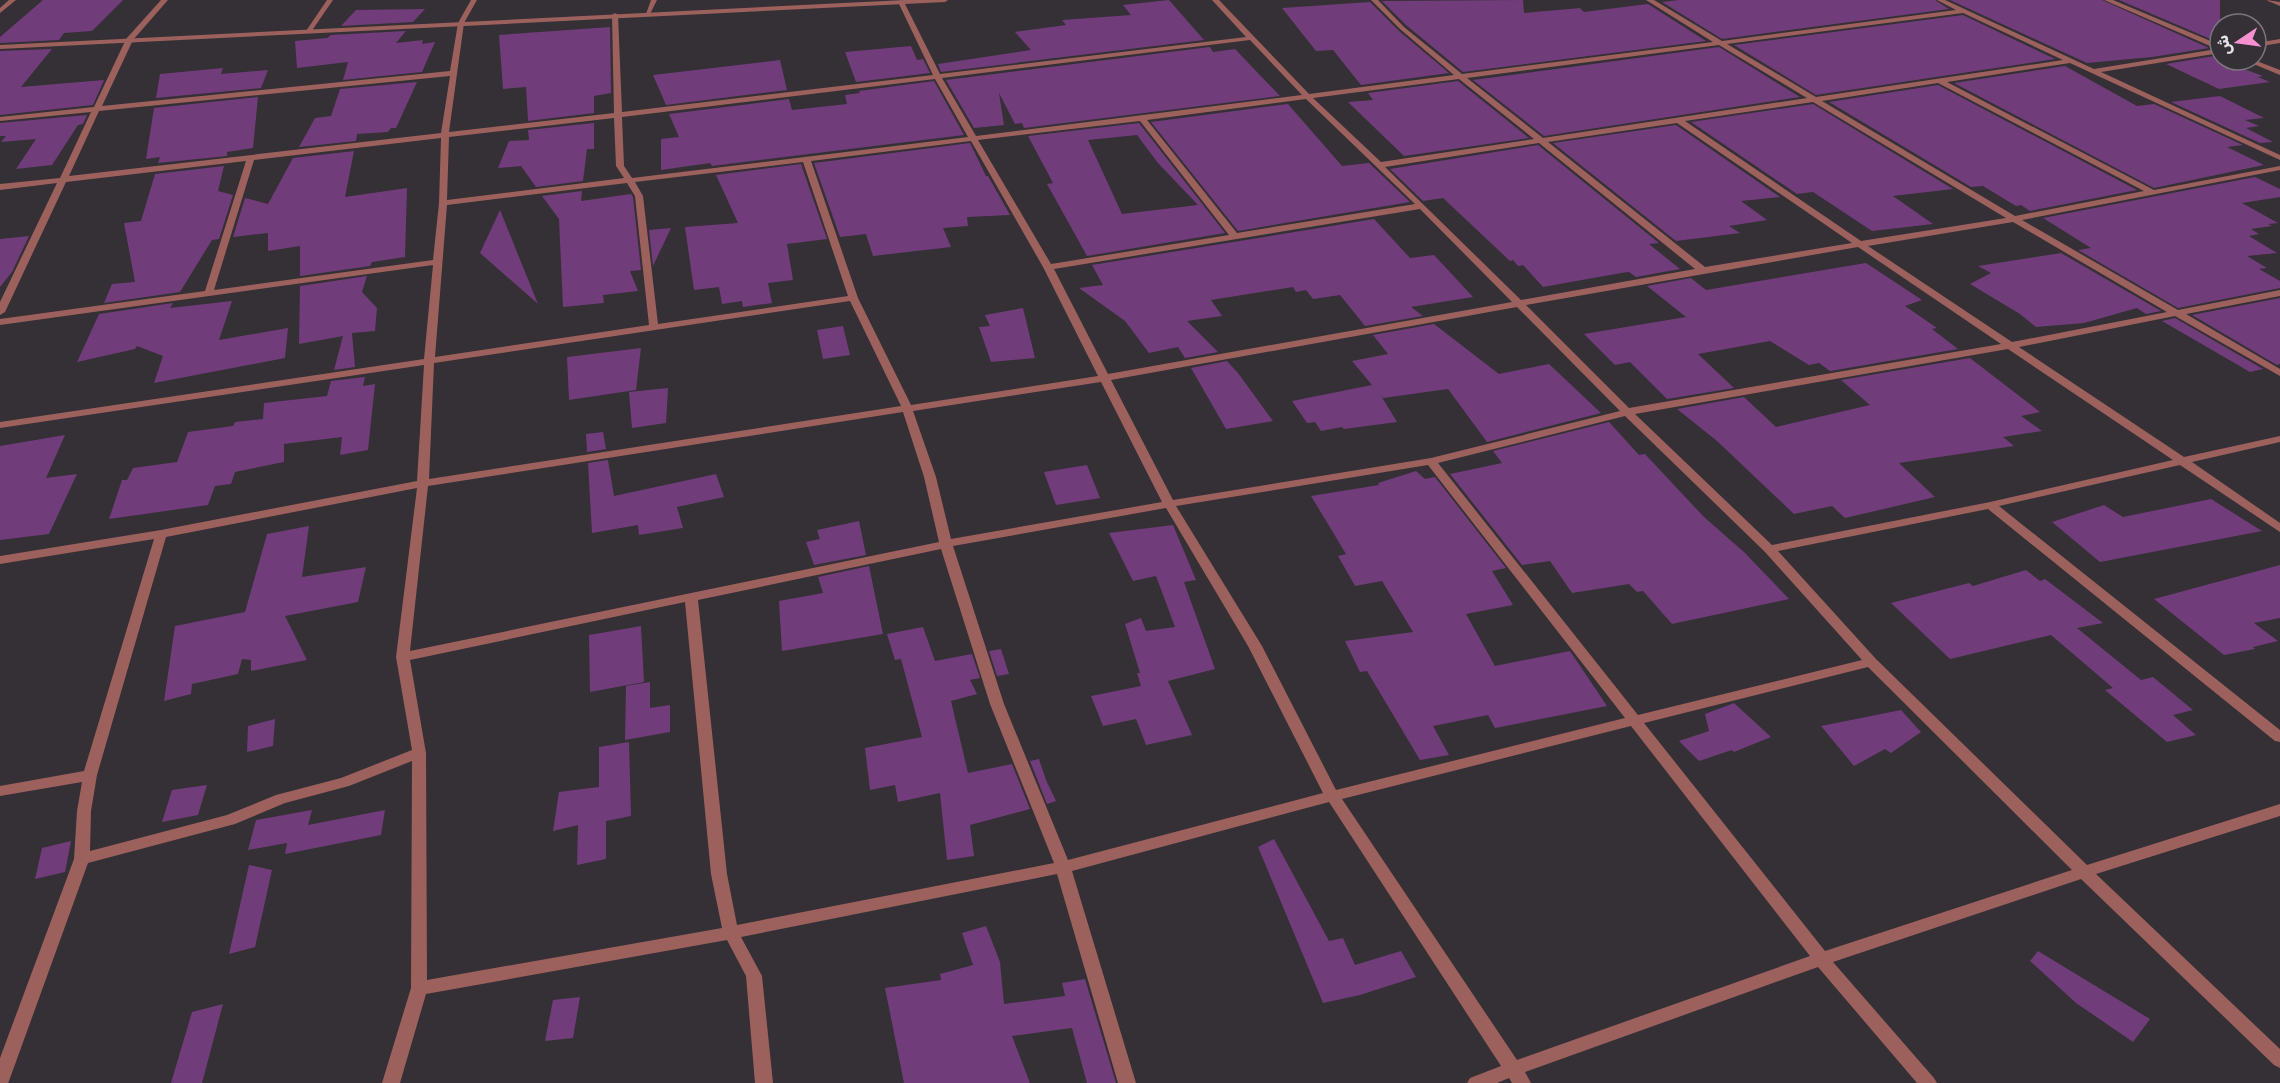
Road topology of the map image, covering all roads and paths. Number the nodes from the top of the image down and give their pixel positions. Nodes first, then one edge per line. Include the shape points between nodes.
1 (12, 0) edge
2 (165, 0) edge
3 (330, 0) edge
4 (474, 0) edge
5 (654, 0) edge
6 (945, 0) edge
7 (1215, 0) edge
8 (1374, 0) edge
9 (1649, 0) edge
10 (1940, 0) edge
11 (2107, 0) edge
12 (2270, 0) edge
13 (901, 2) junction
14 (835, 3) edge
15 (2280, 4) edge
16 (0, 11) edge
17 (1965, 11) junction
18 (648, 13) junction
19 (615, 15) junction
20 (461, 23) junction
21 (309, 31) junction
22 (1252, 38) junction
23 (130, 39) junction
24 (1721, 44) junction
25 (2208, 44) edge
26 (0, 46) edge
27 (2208, 51) edge
28 (2070, 61) junction
29 (2093, 71) junction
30 (454, 73) junction
31 (937, 76) junction
32 (1460, 76) junction
33 (1940, 81) junction
34 (1307, 96) junction
35 (1815, 99) junction
36 (97, 109) junction
37 (620, 115) junction
38 (1142, 118) junction
39 (0, 119) edge
40 (1677, 119) junction
41 (445, 135) junction
42 (975, 138) junction
43 (1540, 141) junction
44 (251, 158) junction
45 (2280, 158) edge
46 (807, 160) junction
47 (1379, 165) junction
48 (2280, 168) edge
49 (65, 179) junction
50 (628, 181) junction
51 (0, 187) edge
52 (2154, 193) junction
53 (443, 203) junction
54 (1422, 206) junction
55 (2014, 219) junction
56 (1235, 237) junction
57 (1857, 245) junction
58 (436, 262) junction
59 (1048, 267) junction
60 (1702, 270) junction
61 (209, 292) junction
62 (2280, 293) edge
63 (853, 298) junction
64 (1518, 302) junction
65 (0, 312) edge
66 (2178, 313) junction
67 (0, 322) edge
68 (654, 328) junction
69 (2012, 345) junction
70 (429, 363) junction
71 (2280, 373) edge
72 (1104, 378) junction
73 (907, 408) junction
74 (1627, 412) junction
75 (0, 425) edge
76 (2280, 439) edge
77 (2181, 460) junction
78 (1431, 461) junction
79 (423, 483) junction
80 (1169, 504) junction
81 (1990, 505) junction
82 (2280, 528) edge
83 (161, 534) junction
84 (946, 544) junction
85 (1769, 549) junction
86 (0, 560) edge
87 (691, 597) junction
88 (403, 657) junction
89 (1872, 662) junction
90 (1635, 720) junction
91 (2280, 737) edge
92 (419, 753) junction
93 (90, 775) junction
94 (0, 791) edge
95 (1332, 796) junction
96 (2280, 810) edge
97 (82, 859) junction
98 (1063, 867) junction
99 (2083, 871) junction
100 (731, 933) junction
101 (1822, 960) junction
102 (419, 988) junction
103 (2280, 1060) edge
104 (1511, 1070) junction
105 (0, 1081) edge
106 (391, 1083) edge
107 (765, 1083) edge
108 (1127, 1083) edge
109 (1476, 1083) edge
110 (1522, 1083) edge
111 (1928, 1083) edge

1 - 16 street
2 - 23 street
3 - 21 street
4 - 20 street
5 - 18 street
6 - 13 street
7 - 22 street
8 - 32 street
9 - 24 street
10 - 17 street
11 - 25 street
12 - 15 street
13 - 14 street
13 - 31 street
14 - 18 street
17 - 24 street
17 - 28 street
18 - 19 street
19 - 20 street
19 - 37 street
20 - 21 street
20 - 30 street
21 - 23 street
22 - 31 street
22 - 34 street
23 - 26 street
23 - 36 street
24 - 32 street
24 - 35 street
27 - 29 street
28 - 29 street
28 - 33 street
29 - 45 street
30 - 36 street
30 - 41 street
31 - 37 street
31 - 42 street
32 - 34 street
32 - 43 street
33 - 35 street
33 - 52 street
34 - 38 street
34 - 47 street
35 - 40 street
35 - 55 street
36 - 39 street
36 - 49 street
37 - 41 street
37 - 50 street via 620,166
38 - 42 street
38 - 56 street
40 - 43 street
40 - 57 street
41 - 44 street
41 - 53 street
42 - 46 street
42 - 59 street
43 - 47 street
43 - 60 street
44 - 49 street
44 - 61 street
46 - 50 street
46 - 63 street
47 - 54 street
48 - 52 street
49 - 51 street
49 - 65 street
50 - 53 street
50 - 68 street via 639,196
52 - 55 street
53 - 58 street
54 - 56 street
54 - 64 street
55 - 57 street
55 - 66 street
56 - 59 street
57 - 60 street
57 - 69 street
58 - 61 street
58 - 70 street
59 - 72 street
60 - 64 street
61 - 67 street
62 - 66 street
63 - 68 street
63 - 73 street
64 - 72 street
64 - 74 street
66 - 69 street
66 - 71 street
68 - 70 street
69 - 74 street
69 - 77 street
70 - 75 street
70 - 79 street
72 - 73 street
72 - 80 street
73 - 79 street
73 - 84 street via 930,477
74 - 78 street
74 - 85 street
76 - 77 street
77 - 81 street
77 - 82 street
78 - 80 street
78 - 90 street
79 - 83 street
79 - 88 street
80 - 84 street
80 - 95 street via 1255,646
81 - 85 street
81 - 91 street
83 - 86 street
83 - 93 street
84 - 87 street
84 - 98 street via 997,704
85 - 89 street
87 - 88 street
87 - 100 street via 718,874
88 - 92 street
89 - 90 street
89 - 99 street
90 - 95 street
90 - 101 street
92 - 97 street via 230,820
92 - 102 street
93 - 94 street
93 - 97 street
95 - 98 street
95 - 104 street
96 - 99 street
97 - 105 street
98 - 100 street
98 - 108 street
99 - 101 street
99 - 103 street
100 - 102 street
100 - 107 street via 754,976
101 - 104 street
101 - 111 street
102 - 106 street
104 - 109 street
104 - 110 street

